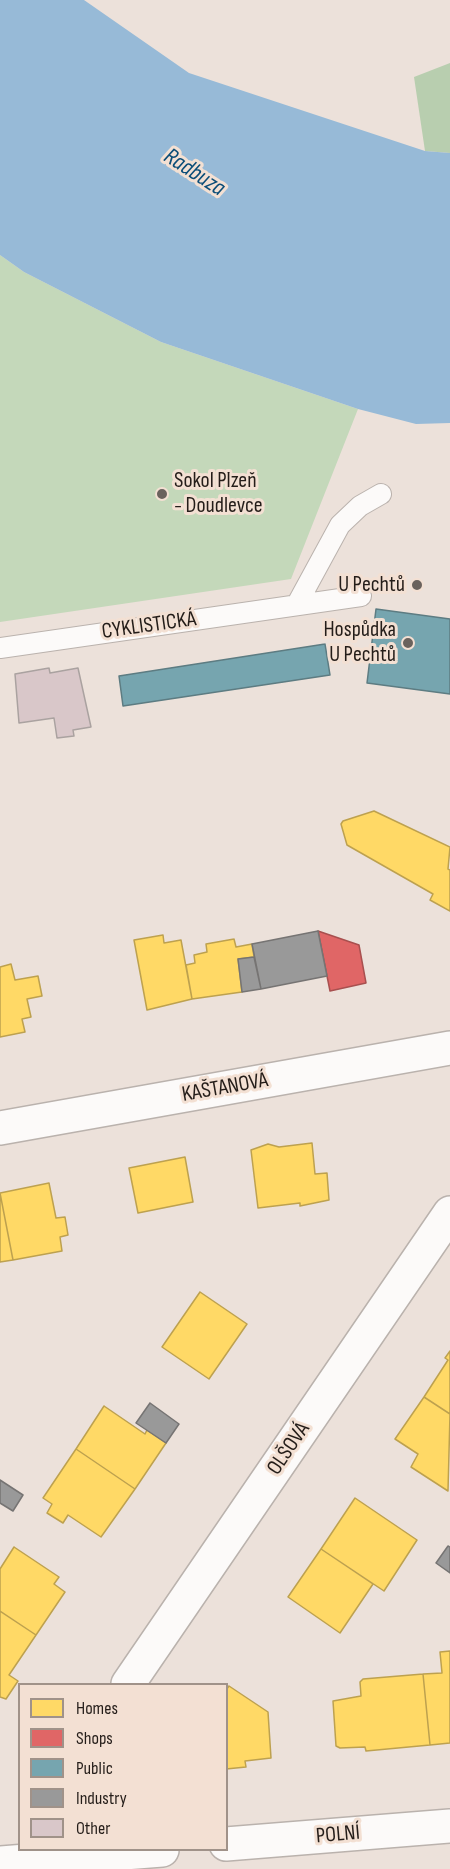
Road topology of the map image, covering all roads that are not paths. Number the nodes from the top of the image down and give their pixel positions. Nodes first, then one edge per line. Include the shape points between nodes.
1 (381, 494) dead end
2 (361, 596) dead end
3 (297, 604) junction
4 (0, 648) edge
5 (450, 1047) edge
6 (0, 1128) edge
7 (450, 1213) edge
8 (129, 1683) edge
9 (450, 1826) edge
10 (228, 1844) edge
11 (149, 1851) edge
12 (14, 1861) edge

1 - 3 lane via 360,506 340,525
2 - 3 lane, CYKLISTICKÁ
3 - 4 lane, CYKLISTICKÁ
5 - 6 street, KAŠTANOVÁ
7 - 8 street, OLŠOVÁ
9 - 10 street, POLNÍ
11 - 12 street

